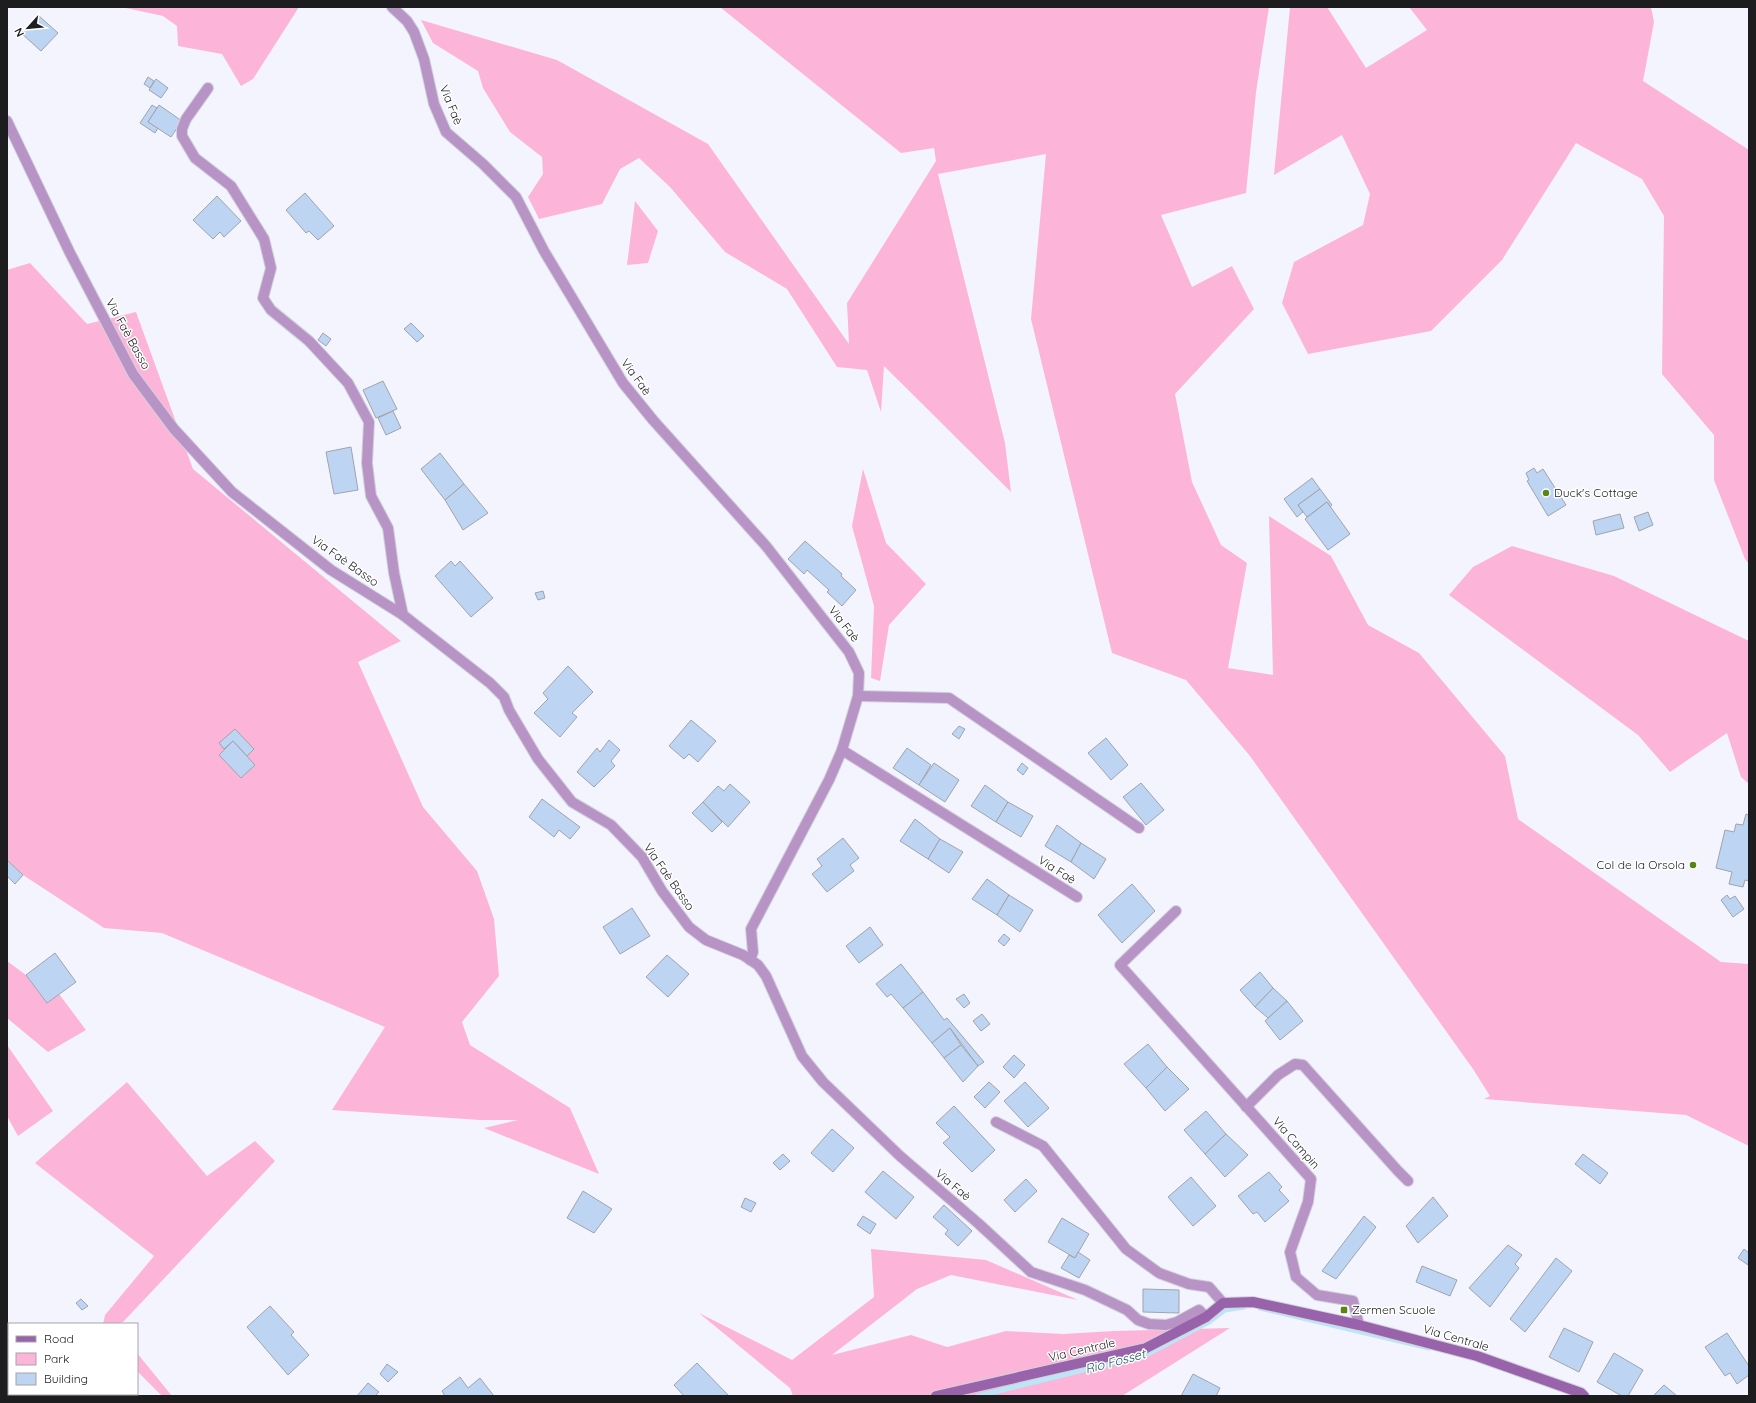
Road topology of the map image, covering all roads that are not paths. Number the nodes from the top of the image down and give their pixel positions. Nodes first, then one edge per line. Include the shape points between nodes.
1 (392, 7) edge
2 (208, 88) dead end
3 (7, 121) edge
4 (403, 615) junction
5 (858, 696) junction
6 (842, 750) junction
7 (1139, 828) dead end
8 (1077, 897) dead end
9 (1176, 911) dead end
10 (747, 958) junction
11 (1246, 1107) junction
12 (996, 1122) dead end
13 (1408, 1181) dead end
14 (1223, 1303) junction
15 (1206, 1317) junction
16 (1359, 1325) junction
17 (936, 1396) edge
18 (1584, 1396) edge

1 - 5 street, Via Faè via 407,21 414,32 424,59 434,104 446,132 516,197 544,251 623,383 766,546 849,652 859,673
2 - 4 street via 186,119 182,136 195,158 231,186 264,239 271,268 263,298 271,310 309,341 348,383 369,422 367,463 372,496 388,528
3 - 4 street, Via Faè Basso via 70,252 133,374 174,429 232,492 331,570
4 - 10 street, Via Faè Basso via 490,683 504,697 538,759 572,802 611,825 642,857 662,891 689,927 706,940
5 - 6 street, Via Faè
5 - 7 street via 949,698
6 - 8 street, Via Faè
6 - 10 street, Via Faè via 829,780 751,929 752,952
9 - 11 street, Via Campin via 1120,965
10 - 15 street, Via Faè via 758,965 766,976 802,1056 823,1082 900,1156 1031,1272 1085,1290 1127,1310 1138,1320 1149,1324 1166,1325 1177,1322 1199,1310
11 - 13 street via 1278,1075 1295,1064 1303,1065
11 - 16 street, Via Campin via 1311,1179 1308,1202 1290,1252 1296,1277 1318,1295 1353,1301
12 - 14 street via 1043,1146 1126,1249 1159,1272 1189,1284 1209,1287
14 - 15 street, Via Centrale
14 - 16 street, Via Centrale via 1253,1302
15 - 17 street, Via Centrale via 1146,1348
16 - 18 street, Via Centrale via 1477,1356

